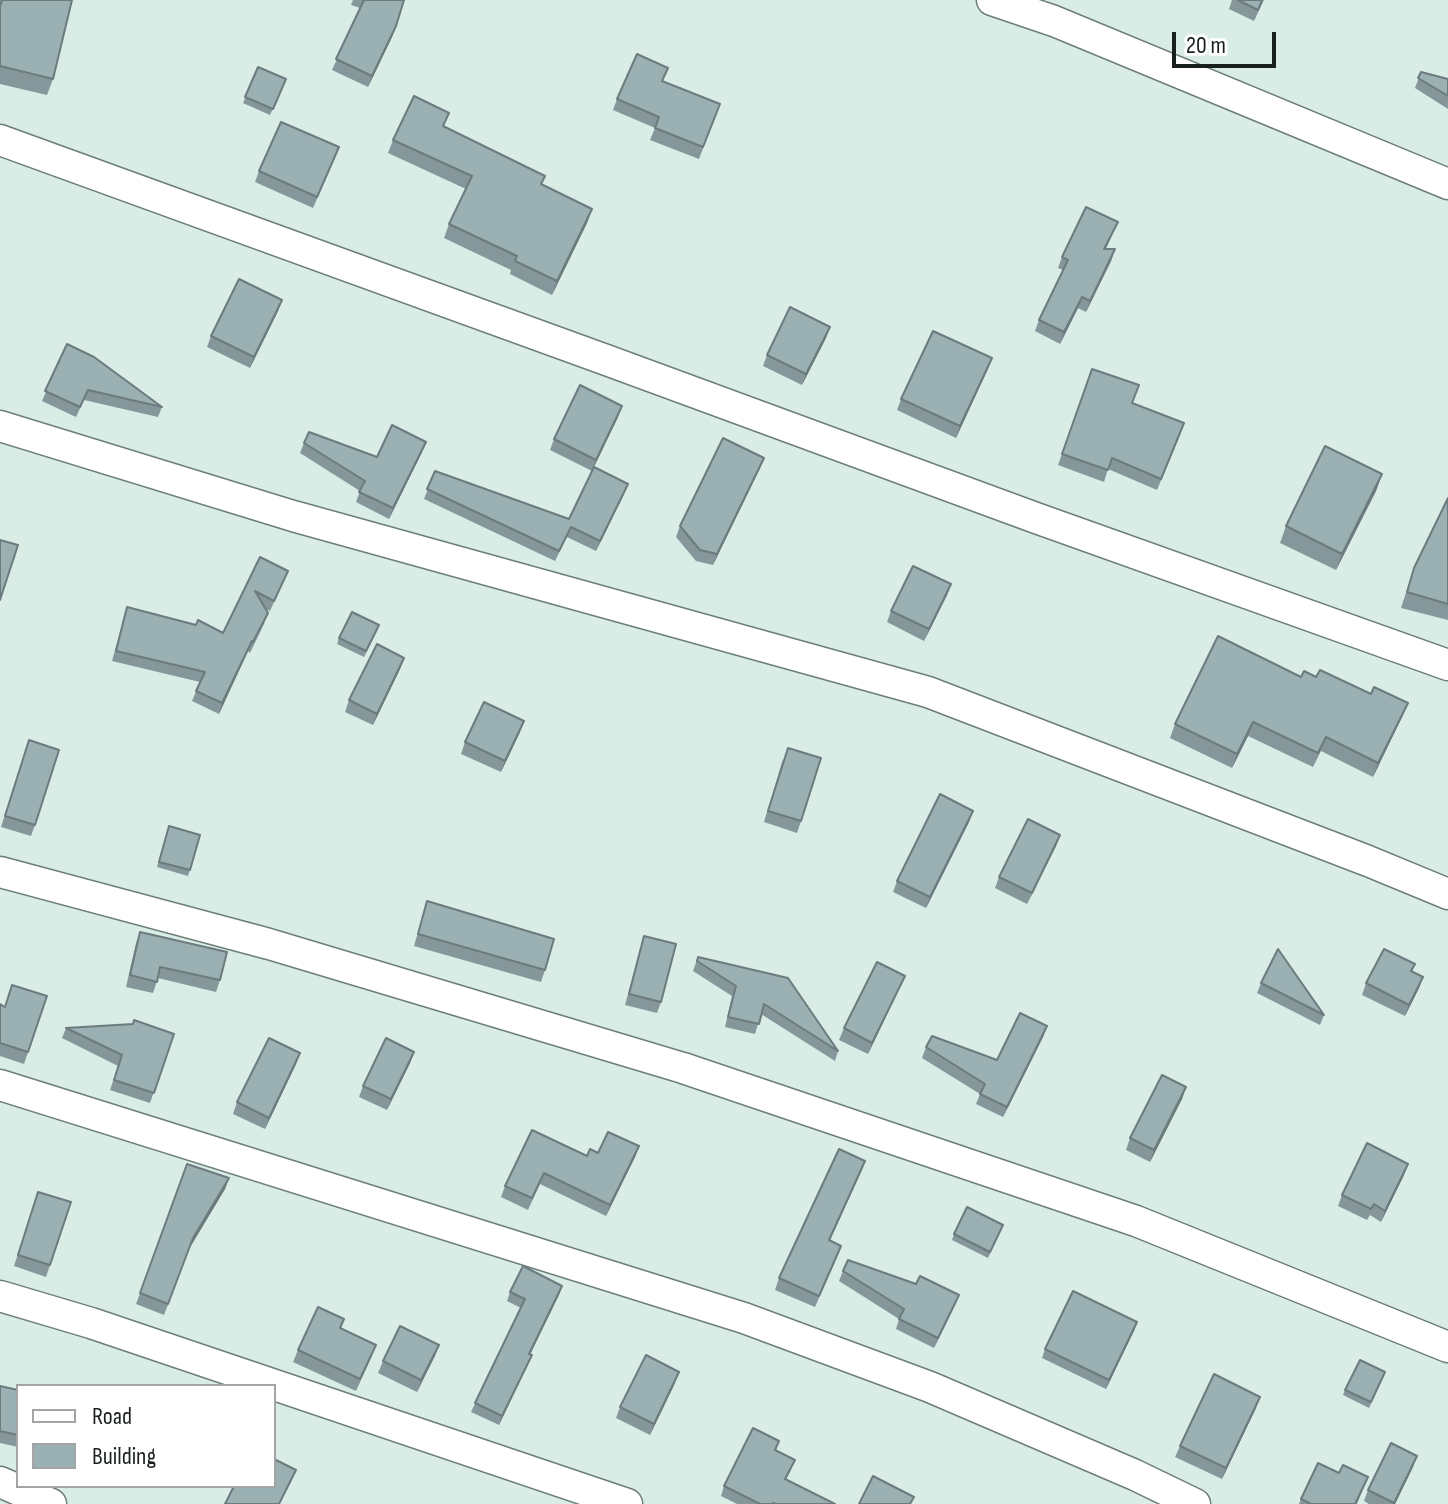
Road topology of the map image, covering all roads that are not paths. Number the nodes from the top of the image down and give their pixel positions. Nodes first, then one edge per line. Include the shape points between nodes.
1 (992, 0) edge
2 (0, 140) edge
3 (1448, 184) edge
4 (0, 426) edge
5 (1448, 665) edge
6 (0, 872) edge
7 (1448, 894) edge
8 (0, 1085) edge
9 (0, 1296) edge
10 (1448, 1347) edge
11 (272, 1384) edge
12 (276, 1385) edge
13 (0, 1482) edge
14 (51, 1504) edge
15 (627, 1504) edge
16 (1195, 1504) edge

1 - 3 street
2 - 5 street
4 - 7 street via 293,516 928,692
6 - 10 street via 269,944 683,1068 1136,1221
8 - 16 street via 744,1318 930,1387
9 - 11 street
12 - 15 street
13 - 14 street

